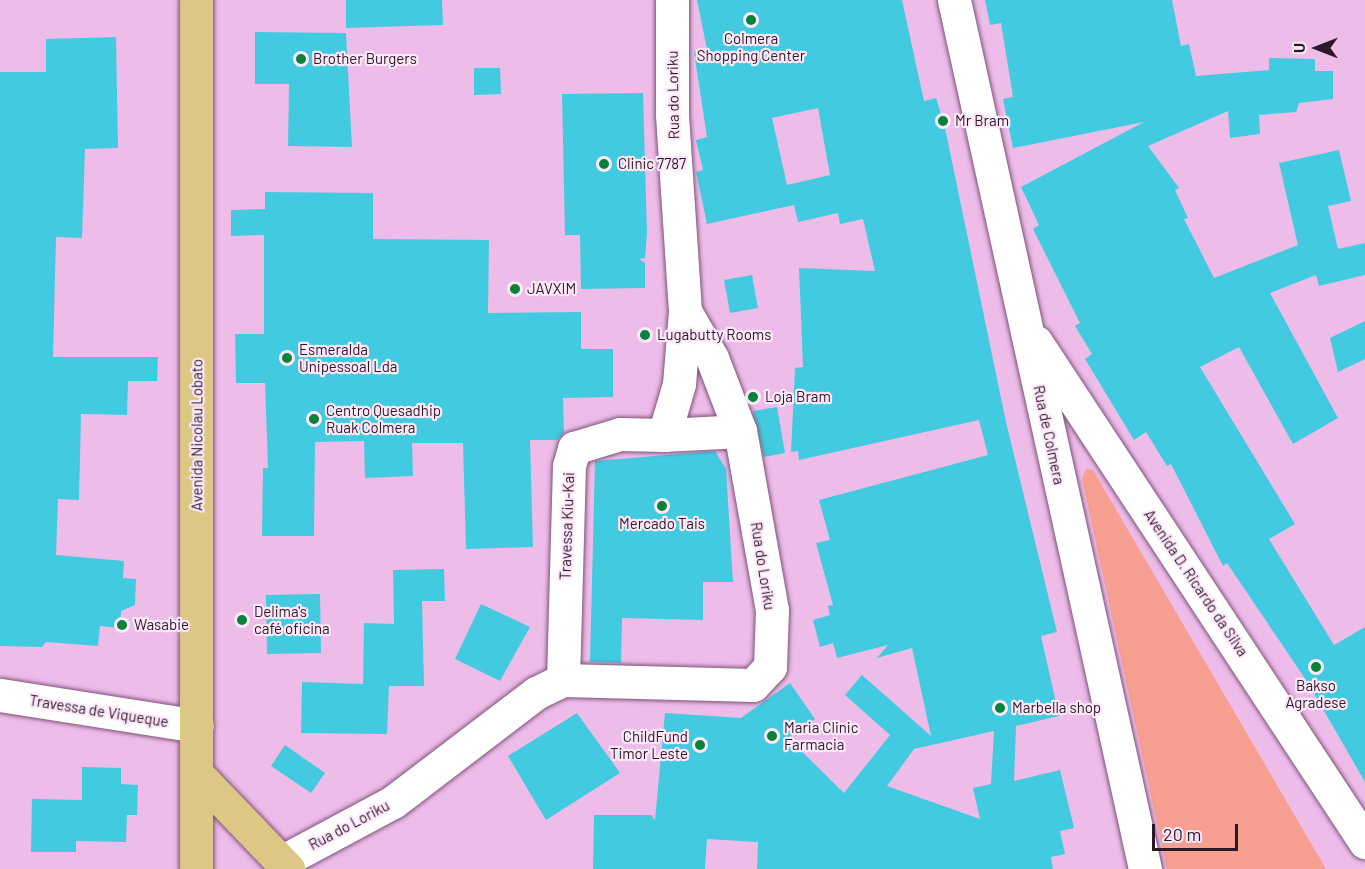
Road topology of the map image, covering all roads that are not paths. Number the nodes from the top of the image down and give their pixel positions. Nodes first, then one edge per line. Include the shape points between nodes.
1 (196, 0) edge
2 (672, 0) edge
3 (954, 0) edge
4 (685, 311) junction
5 (1025, 326) junction
6 (740, 431) junction
7 (664, 435) junction
8 (562, 680) junction
9 (0, 695) edge
10 (197, 726) junction
11 (197, 774) junction
12 (1365, 842) edge
13 (284, 865) edge
14 (196, 869) edge
15 (1145, 869) edge

1 - 10 main road, Avenida Nicolau Lobato
2 - 4 street, Rua do Loriku via 672,113
3 - 5 street, Rua de Colmera
4 - 6 street, Rua do Loriku via 712,358
4 - 7 street via 679,384
5 - 12 street, Avenida D. Ricardo da Silva
5 - 15 street, Rua de Colmera
6 - 7 street
6 - 8 street, Rua do Loriku via 772,610 770,668 753,685
7 - 8 street, Travessa Kiu-Kai via 620,434 574,448 569,466
8 - 13 street, Rua do Loriku via 536,693 393,802
9 - 10 street, Travessa de Viqueque
10 - 11 main road, Avenida Nicolau Lobato
11 - 13 main road
11 - 14 main road, Avenida Nicolau Lobato

